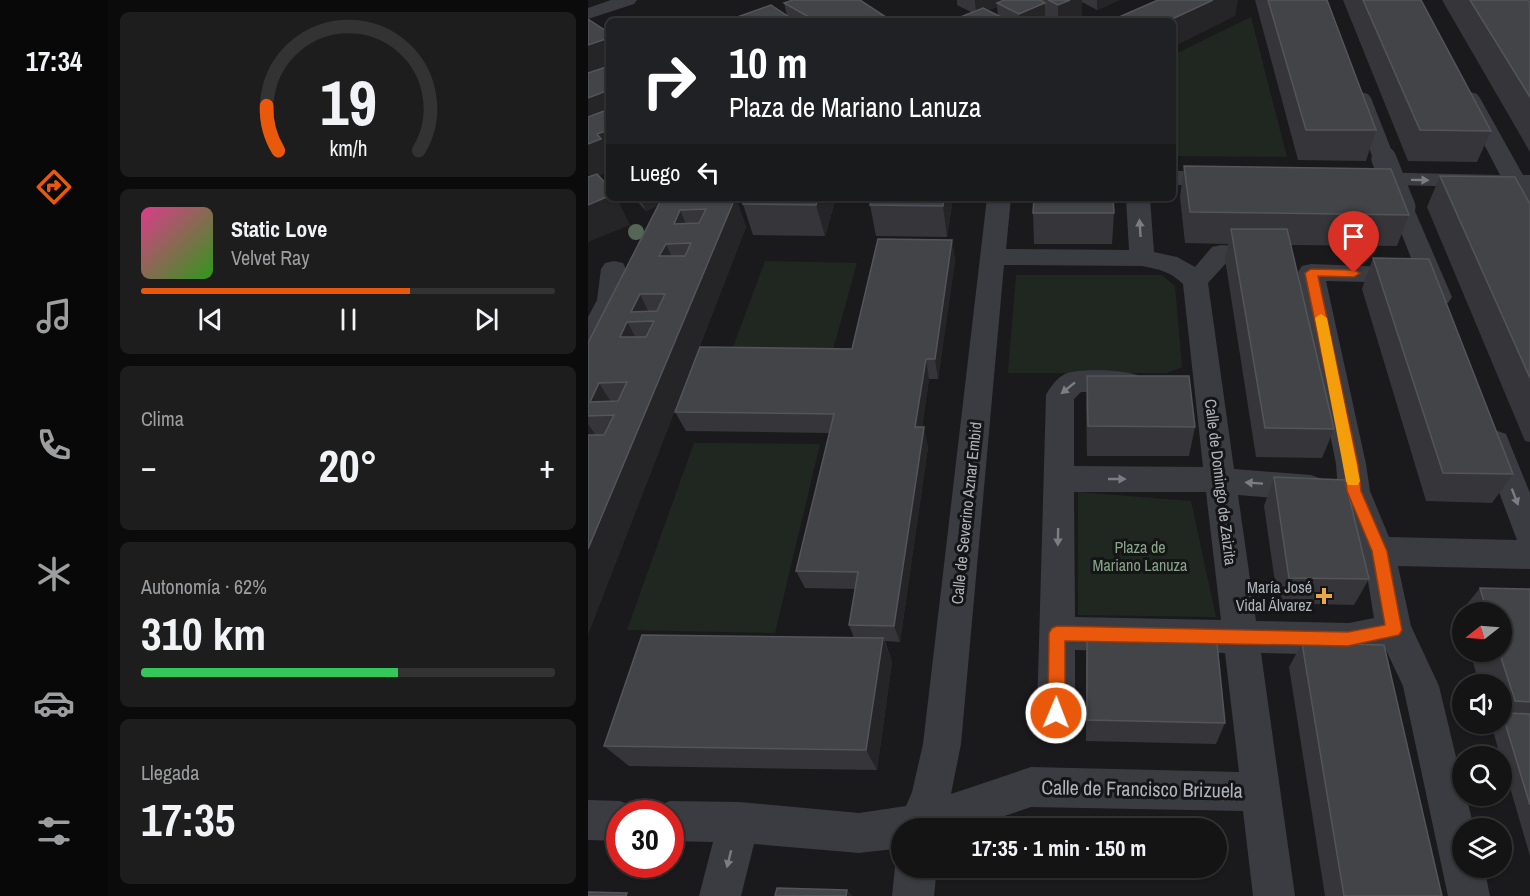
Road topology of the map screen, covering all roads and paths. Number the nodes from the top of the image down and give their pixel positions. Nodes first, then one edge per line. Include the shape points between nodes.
1 (628, 0) edge
2 (588, 14) edge
3 (1461, 81) edge
4 (1356, 85) edge
5 (1176, 178) edge
6 (1242, 178) edge
7 (1346, 179) edge
8 (1523, 182) edge
9 (999, 201) edge
10 (1138, 201) edge
11 (1530, 209) edge
12 (992, 257) junction
13 (1142, 258) junction
14 (1297, 262) junction
15 (614, 269) dead end
16 (1431, 275) junction
17 (1195, 282) junction
18 (1447, 318) edge
19 (588, 343) edge
20 (1152, 382) edge
21 (1485, 416) edge
22 (1059, 479) junction
23 (1221, 481) junction
24 (1354, 491) junction
25 (1530, 534) edge
26 (1379, 551) junction
27 (1530, 555) edge
28 (1394, 630) junction
29 (1057, 633) junction
30 (1241, 636) junction
31 (1056, 713) dead end
32 (1261, 792) junction
33 (922, 818) edge
34 (942, 818) edge
35 (1452, 819) edge
36 (588, 820) edge
37 (606, 821) edge
38 (684, 821) edge
39 (739, 822) junction
40 (891, 829) edge
41 (915, 878) edge
42 (1465, 878) edge
43 (720, 896) edge
44 (913, 896) edge
45 (1274, 896) edge
46 (1469, 896) edge

1 - 2 street
3 - 8 street
4 - 16 street, bridge
5 - 6 street
7 -> 8 street
8 - 11 street
9 - 12 street, Calle de Severino Aznar Embid
13 -> 10 street
12 - 13 street
12 - 33 street, Calle de Severino Aznar Embid via 942,744
13 - 17 street via 1168,263
14 - 16 street
14 - 17 street via 1221,253
14 - 24 street via 1351,464
15 - 19 street via 610,300
16 - 18 street
17 - 23 street, Calle de Domingo de Zaizita via 1197,383
20 -> 22 street via 1074,382 1060,395
21 -> 25 street
22 -> 23 street
22 -> 29 street
24 -> 23 street
23 - 30 street, Calle de Domingo de Zaizita
24 - 26 street
26 - 27 street
26 - 28 street
28 - 30 street via 1348,639
28 - 35 street via 1421,686
29 - 30 street
29 - 31 street
30 - 32 street, Calle de Domingo de Zaizita
32 - 34 street, Calle de Francisco Brizuela via 1031,787
32 - 45 street, Calle de Domingo de Zaizita
36 - 37 street
38 - 39 street, Calle de Francisco Brizuela
39 - 40 street, Calle de Francisco Brizuela via 859,832
39 -> 43 street
41 - 44 street
42 - 46 street

